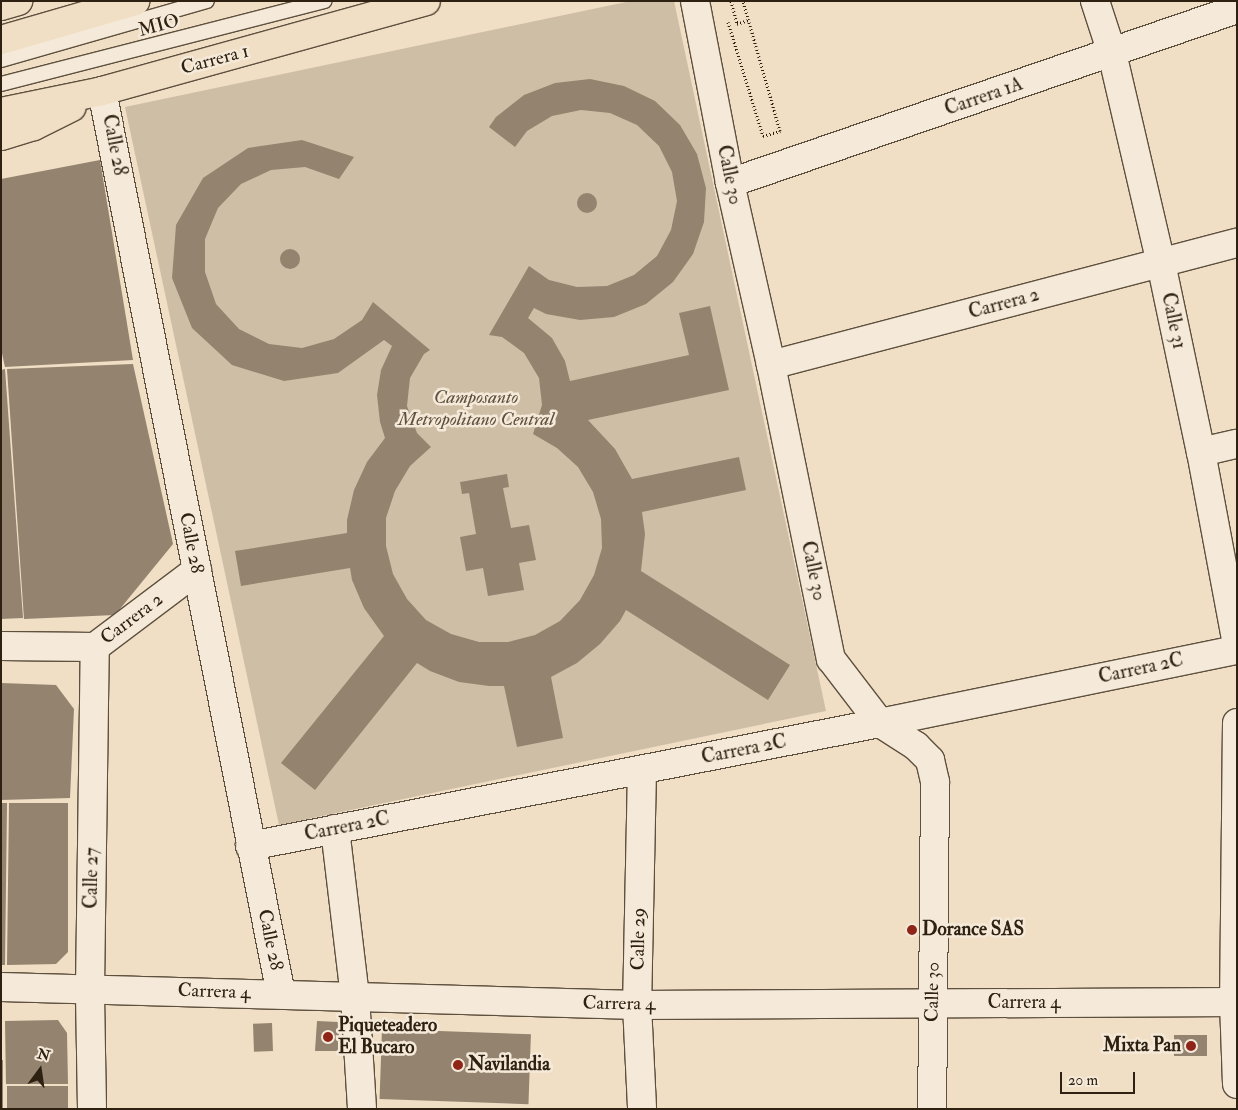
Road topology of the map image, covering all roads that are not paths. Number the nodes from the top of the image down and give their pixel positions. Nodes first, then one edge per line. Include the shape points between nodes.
1 (18, 1) edge
2 (135, 1) edge
3 (207, 1) edge
4 (325, 1) edge
5 (426, 1) edge
6 (695, 1) edge
7 (1095, 1) edge
8 (1, 6) edge
9 (1237, 9) edge
10 (1, 40) edge
11 (1112, 53) junction
12 (1, 60) edge
13 (1, 84) edge
14 (102, 91) junction
15 (1, 112) edge
16 (1, 136) edge
17 (730, 183) junction
18 (1237, 243) edge
19 (1161, 263) junction
20 (771, 365) junction
21 (1237, 444) edge
22 (1201, 452) junction
23 (197, 570) junction
24 (1237, 645) edge
25 (1, 646) edge
26 (95, 647) junction
27 (1237, 650) edge
28 (880, 723) junction
29 (1237, 723) edge
30 (642, 770) junction
31 (335, 830) junction
32 (250, 846) junction
33 (1, 987) edge
34 (90, 989) junction
35 (281, 994) junction
36 (355, 996) junction
37 (1235, 1002) edge
38 (934, 1004) junction
39 (637, 1005) junction
40 (1237, 1084) edge
41 (92, 1109) edge
42 (362, 1109) edge
43 (642, 1109) edge
44 (932, 1109) edge

1 - 8 main road
2 - 10 main road
3 - 12 lane, MIO
4 - 13 lane, MIO
5 - 14 main road, Carrera 1
6 - 17 street, Calle 30
7 - 11 street, Calle 31
9 - 11 street, Carrera 1A
11 - 17 street, Carrera 1A
11 - 19 street, Calle 31
14 - 15 main road, Carrera 1
14 - 16 main road via 34,126
14 - 23 street, Calle 28
17 - 20 street, Calle 30
18 - 19 street, Carrera 2
19 - 20 street, Carrera 2
19 - 22 street, Calle 31
20 - 28 street, Calle 30 via 831,659
21 - 22 street
22 - 24 street, Calle 31
23 - 26 street, Carrera 2
23 - 32 street, Calle 28
25 - 26 street, Carrera 2
26 - 34 street, Calle 27
27 - 28 street, Carrera 2C
28 - 30 street, Carrera 2C
28 - 38 street, Calle 30 via 916,746 930,760 935,782
29 - 37 street
30 - 31 street, Carrera 2C
30 - 39 street, Calle 29
31 - 32 street, Carrera 2C
31 - 36 street
32 - 35 street, Calle 28
33 - 34 street, Carrera 4
34 - 35 street, Carrera 4
34 - 41 street, Calle 27
35 - 36 street, Carrera 4
36 - 39 street, Carrera 4
36 - 42 street
37 - 38 street, Carrera 4
37 - 40 street
38 - 39 street, Carrera 4
38 - 44 street, Calle 30
39 - 43 street, Calle 29

